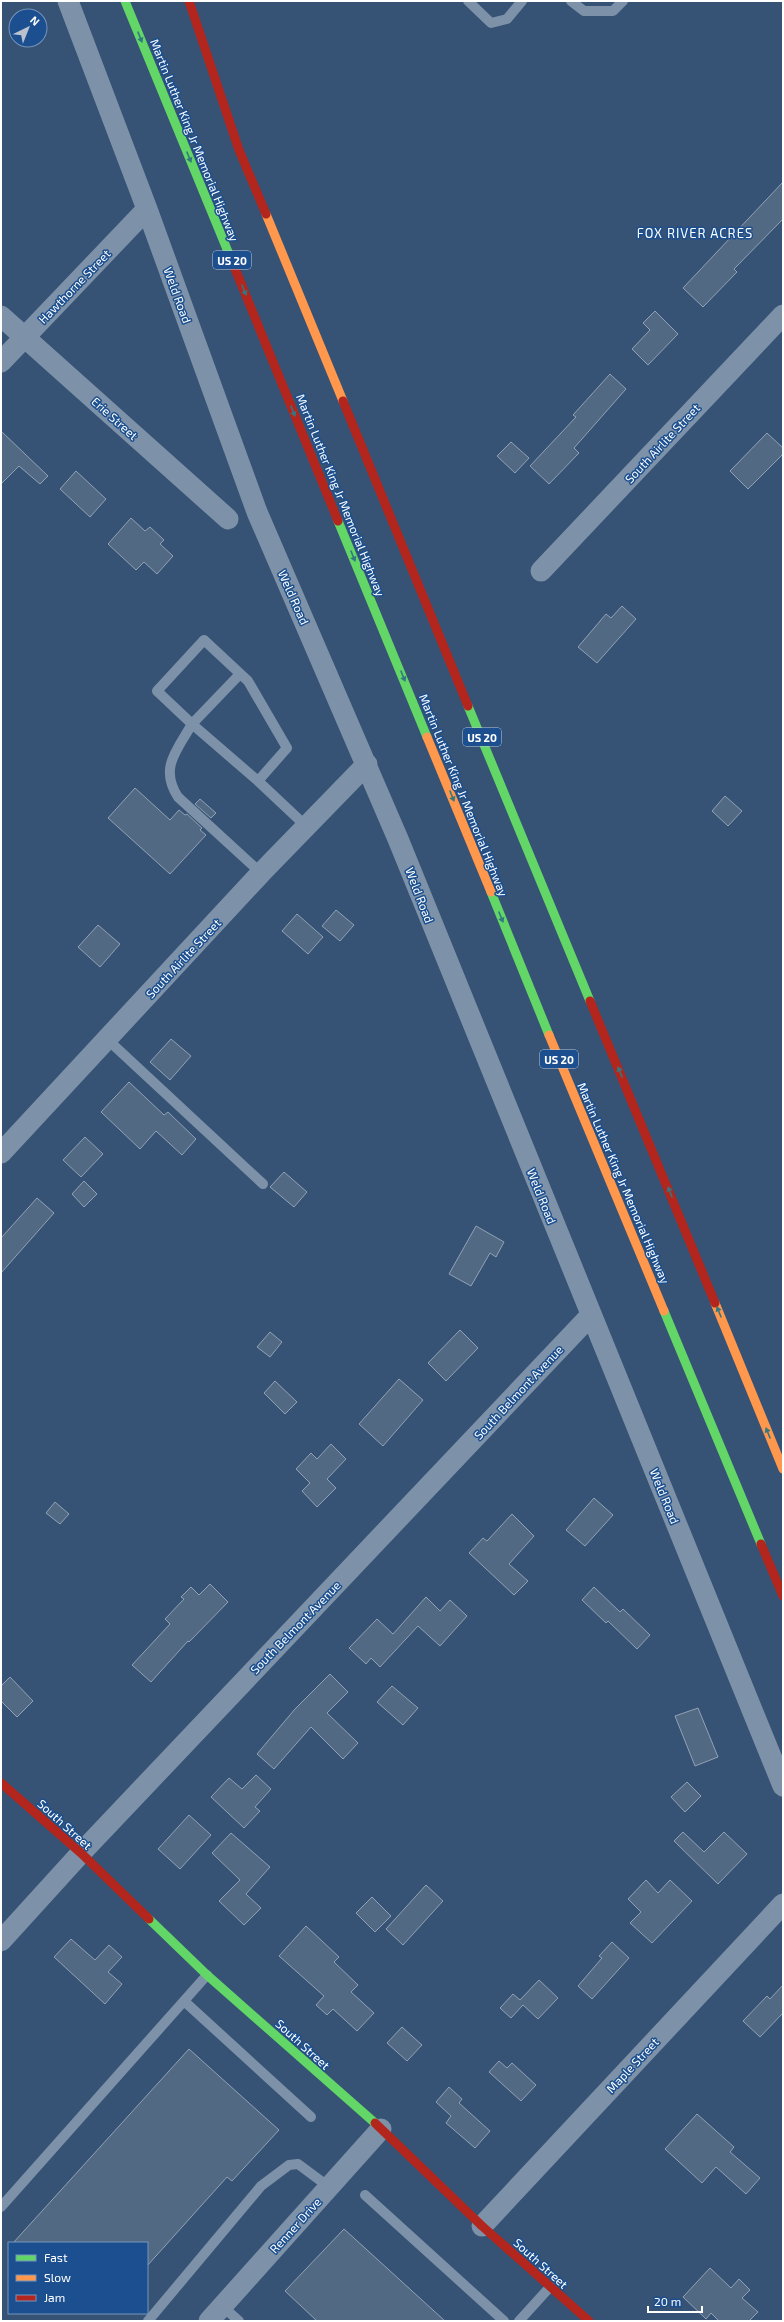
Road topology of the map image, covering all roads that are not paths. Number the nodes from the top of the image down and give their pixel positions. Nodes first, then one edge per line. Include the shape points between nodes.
1 (68, 1) edge
2 (125, 1) edge
3 (189, 1) edge
4 (468, 1) edge
5 (522, 1) edge
6 (571, 1) edge
7 (623, 1) edge
8 (147, 209) junction
9 (783, 315) edge
10 (1, 316) edge
11 (24, 337) junction
12 (1, 362) edge
13 (228, 519) dead end
14 (541, 571) dead end
15 (240, 674) junction
16 (192, 724) junction
17 (367, 764) junction
18 (258, 781) junction
19 (307, 827) junction
20 (261, 873) junction
21 (108, 1040) junction
22 (1, 1153) edge
23 (263, 1184) dead end
24 (591, 1315) junction
25 (783, 1469) edge
26 (783, 1596) edge
27 (1, 1783) edge
28 (783, 1786) edge
29 (81, 1853) junction
30 (783, 1904) edge
31 (1, 1941) edge
32 (207, 1975) junction
33 (184, 2001) junction
34 (311, 2117) dead end
35 (381, 2130) junction
36 (330, 2187) junction
37 (365, 2196) dead end
38 (1, 2207) edge
39 (482, 2226) junction
40 (550, 2287) junction
41 (216, 2314) edge
42 (148, 2321) edge
43 (239, 2321) edge
44 (504, 2321) edge
45 (519, 2321) edge
46 (589, 2321) edge

1 - 8 street, Weld Road
2 -> 26 main road, Martin Luther King Jr Memorial Highway / US 20
25 -> 3 main road, US 20 via 239,150
4 - 5 lane via 491,23 507,19
6 - 7 lane via 584,11 613,11
8 - 11 street, Hawthorne Street
8 - 17 street, Weld Road via 257,512
9 - 14 street, South Airlite Street
10 - 11 street, Erie Street
11 - 12 street, Hawthorne Street
11 - 13 street, Erie Street
15 - 16 lane
15 - 16 lane via 204,640 157,691
15 - 18 lane via 248,681 286,748
16 - 18 lane
16 - 20 lane via 170,762 168,773 171,786 178,797
17 - 19 street, South Airlite Street
17 - 24 street, Weld Road
18 - 19 lane
19 - 20 street, South Airlite Street
20 - 21 street, South Airlite Street
21 - 22 street, South Airlite Street
21 - 23 lane
24 - 28 street, Weld Road
24 - 29 street, South Belmont Avenue
27 - 29 main road, South Street
29 - 31 street, South Belmont Avenue
29 - 32 main road, South Street
30 - 39 street, Maple Street
32 - 33 lane
32 - 35 main road, South Street
33 - 34 lane
33 - 38 lane
35 - 36 street, Renner Drive
35 - 39 main road, South Street
36 - 41 street, Renner Drive
36 - 42 lane via 298,2164 288,2165 262,2186
37 - 44 lane
39 - 40 main road, South Street
40 - 45 lane
40 - 46 main road, South Street
41 - 43 lane

